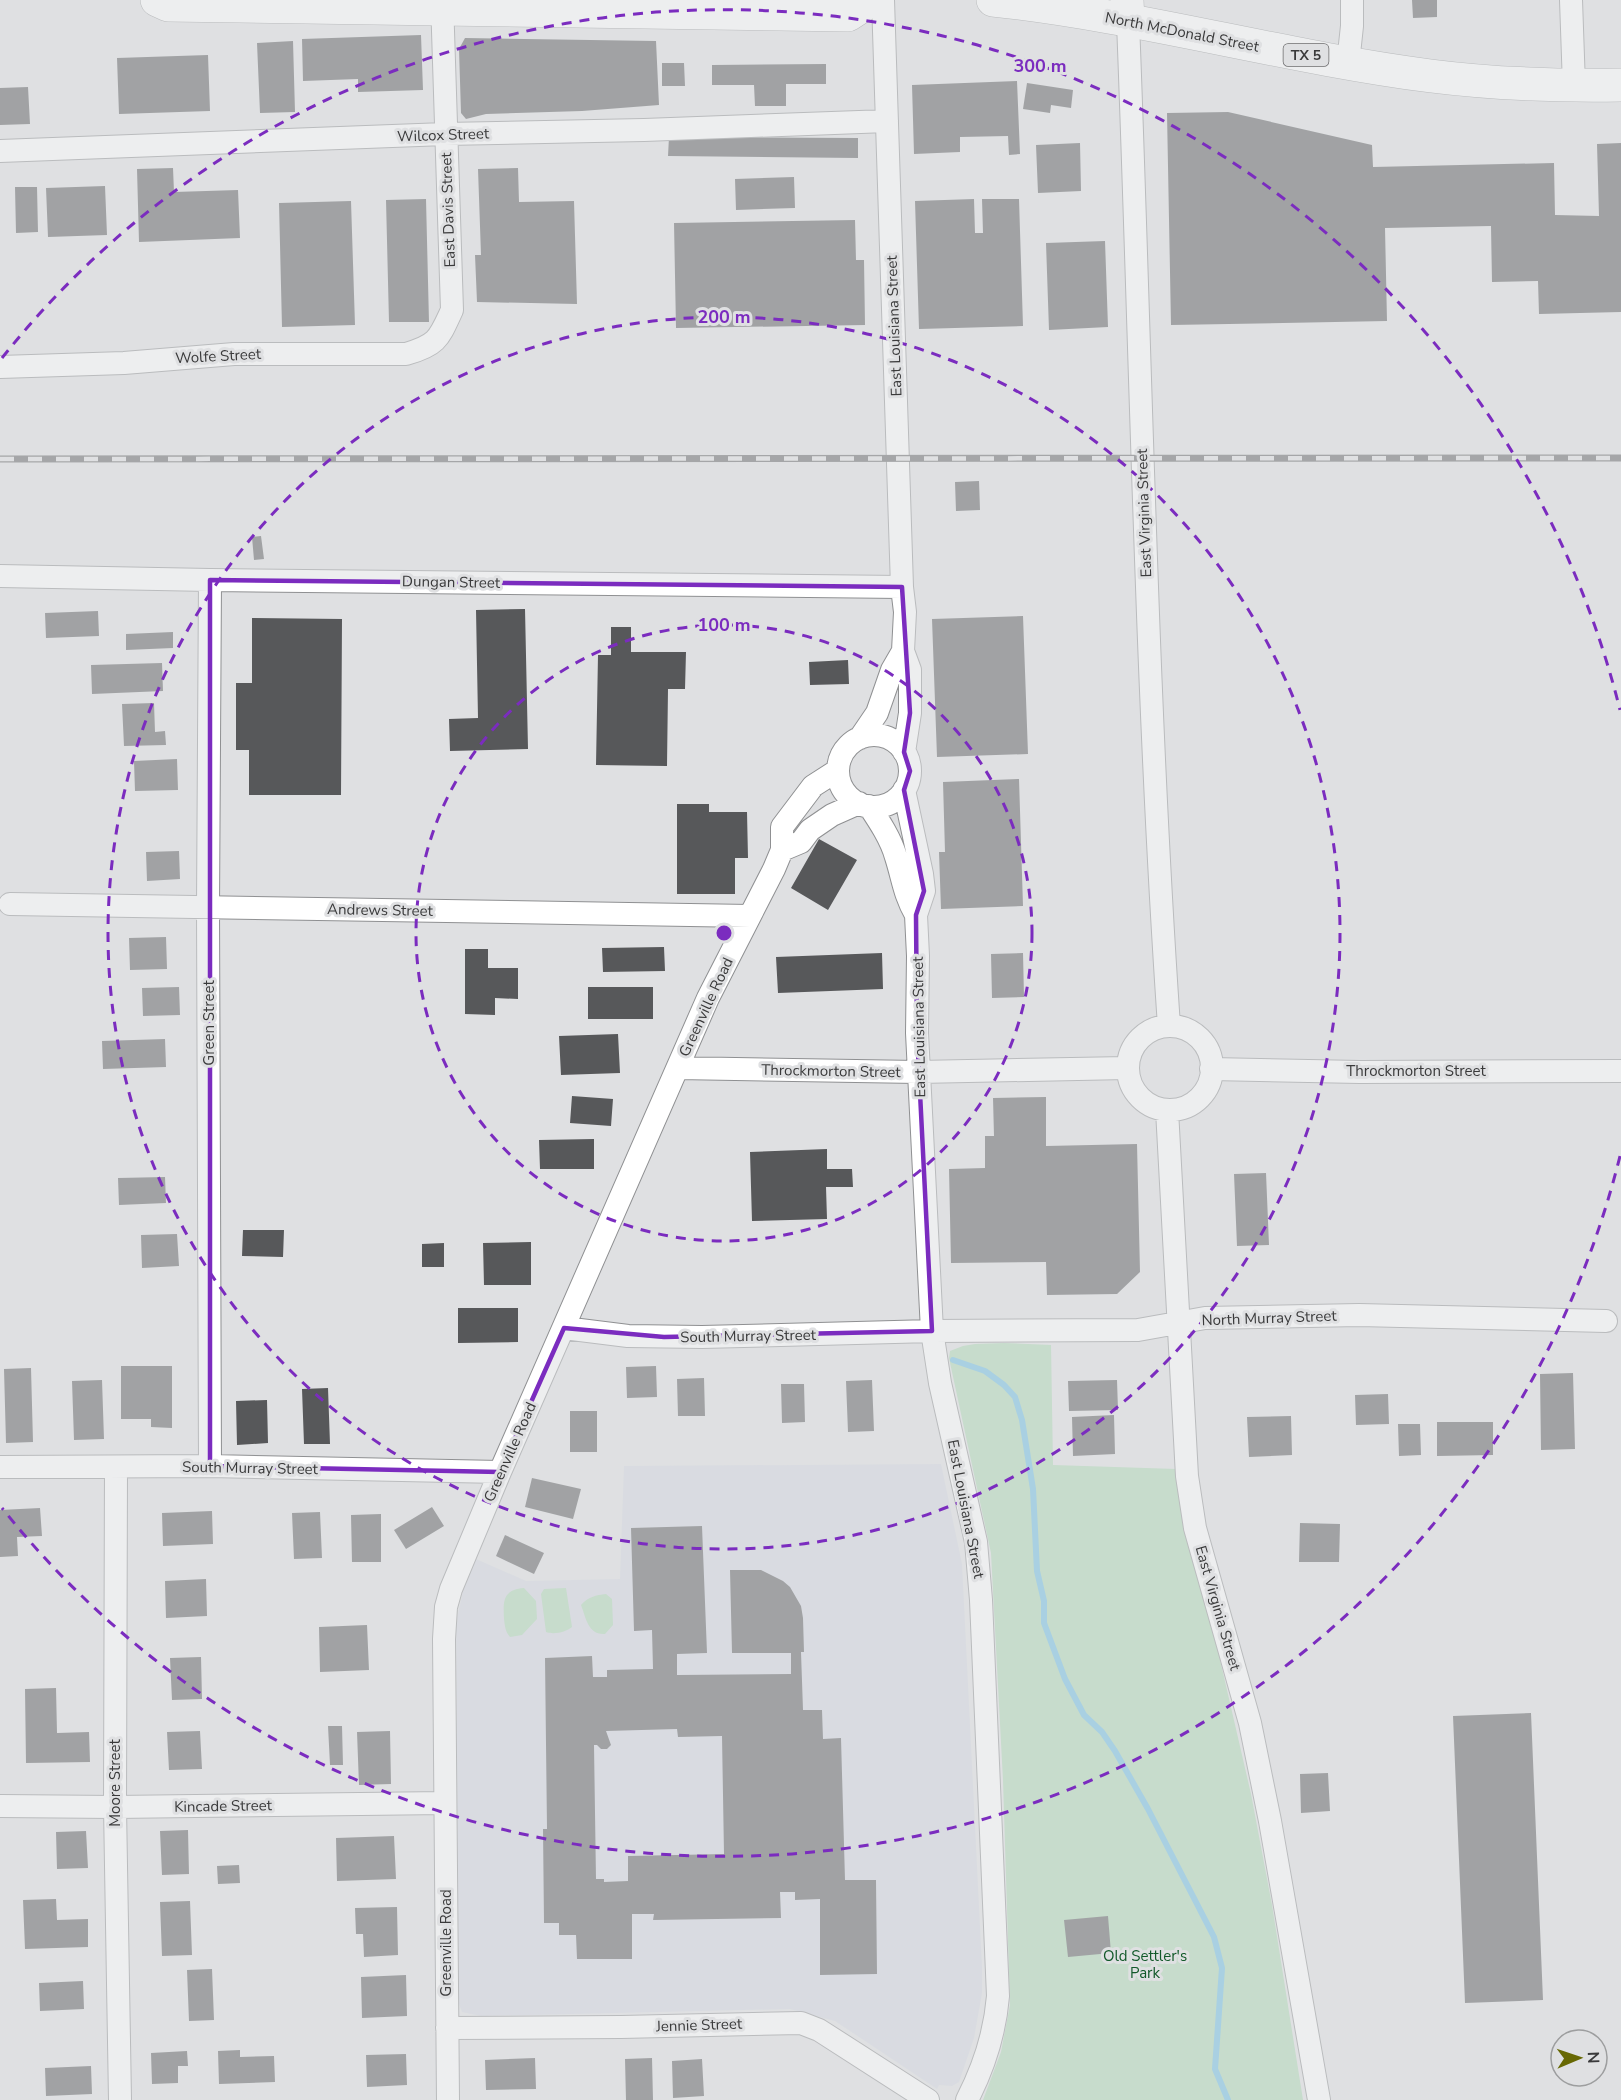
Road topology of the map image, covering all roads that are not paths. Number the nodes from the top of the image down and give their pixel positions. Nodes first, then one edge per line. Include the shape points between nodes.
1 (157, 0) edge
2 (871, 0) edge
3 (883, 0) edge
4 (993, 0) edge
5 (1352, 0) edge
6 (1571, 0) edge
7 (442, 4) edge
8 (1127, 11) edge
9 (1348, 63) junction
10 (1621, 85) edge
11 (1574, 86) junction
12 (887, 121) junction
13 (446, 134) junction
14 (0, 151) edge
15 (434, 342) joint
16 (0, 368) edge
17 (0, 576) edge
18 (210, 580) junction
19 (902, 587) junction
20 (903, 651) junction
21 (860, 738) junction
22 (904, 752) junction
23 (838, 770) junction
24 (904, 790) junction
25 (864, 805) junction
26 (782, 850) junction
27 (10, 904) dead end
28 (208, 907) junction
29 (916, 915) junction
30 (750, 916) junction
31 (1169, 1026) junction
32 (678, 1068) junction
33 (1127, 1068) junction
34 (1211, 1069) junction
35 (1621, 1071) edge
36 (918, 1072) junction
37 (1167, 1110) junction
38 (1606, 1321) dead end
39 (1179, 1322) junction
40 (564, 1328) junction
41 (932, 1331) junction
42 (210, 1466) junction
43 (0, 1467) edge
44 (116, 1467) junction
45 (500, 1472) junction
46 (445, 1803) junction
47 (0, 1806) edge
48 (115, 1807) junction
49 (447, 2028) junction
50 (120, 2100) edge
51 (448, 2100) edge
52 (928, 2100) edge
53 (967, 2100) edge
54 (1319, 2100) edge

1 - 7 main road via 168,5
2 - 7 main road via 848,15
3 - 12 street, East Louisiana Street
4 - 8 main road, North McDonald Street / TX 5
5 - 9 street
6 - 11 street
7 - 13 street, East Davis Street
8 - 9 main road, North McDonald Street / TX 5
8 - 31 street, East Virginia Street via 1146,580
9 - 11 main road, North McDonald Street / TX 5 via 1469,80
10 - 11 main road, North McDonald Street / TX 5
12 - 13 street, Wilcox Street
12 - 19 street, East Louisiana Street
13 - 14 street, Wilcox Street
13 - 15 street, East Davis Street via 452,310
15 - 16 street, Wolfe Street via 426,349 406,354 234,354
17 - 18 street, Dungan Street
18 - 19 street, Dungan Street
18 - 28 street, Green Street
19 - 20 street, East Louisiana Street
20 - 21 street, East Louisiana Street via 877,714
20 - 22 street, East Louisiana Street via 910,670 910,713
21 - 22 street via 879,735 898,744
21 - 23 street via 844,751
22 - 24 street via 910,771
23 - 25 street via 844,790
23 - 26 street, Greenville Road via 813,786 782,827
24 - 25 street via 889,804
24 - 29 street, East Louisiana Street via 924,891
25 - 26 street via 832,815 810,830 801,842
25 - 29 street, East Louisiana Street via 880,822 896,854 907,898
26 - 30 street, Greenville Road
27 - 28 street, Andrews Street
28 - 30 street, Andrews Street
28 - 42 street, Green Street
29 - 36 street, East Louisiana Street
30 - 32 street, Greenville Road
31 - 33 street via 1159,1027 1137,1042
31 - 34 street via 1186,1029 1198,1037 1207,1047
32 - 36 street, Throckmorton Street
32 - 40 street, Greenville Road
33 - 36 street, Throckmorton Street
33 - 37 street via 1136,1094 1146,1104
34 - 35 street, Throckmorton Street
34 - 37 street via 1207,1088 1199,1099 1187,1107
36 - 41 street, East Louisiana Street
37 - 39 street, East Virginia Street
38 - 39 street, North Murray Street via 1359,1315
39 - 41 street, North Murray Street via 1138,1330
39 - 54 street, East Virginia Street via 1187,1476 1195,1528 1250,1723
40 - 41 street, South Murray Street via 673,1337
40 - 45 street, Greenville Road
41 - 53 street, East Louisiana Street via 979,1563 999,1975 992,2035
42 - 44 street, South Murray Street
42 - 45 street, South Murray Street
43 - 44 street, South Murray Street
44 - 48 street, Moore Street
45 - 46 street, Greenville Road via 446,1607
46 - 48 street, Kincade Street
46 - 49 street, Greenville Road
47 - 48 street, Kincade Street
48 - 50 street, Moore Street
49 - 51 street, Greenville Road
49 - 52 street, Jennie Street via 801,2023 819,2030

